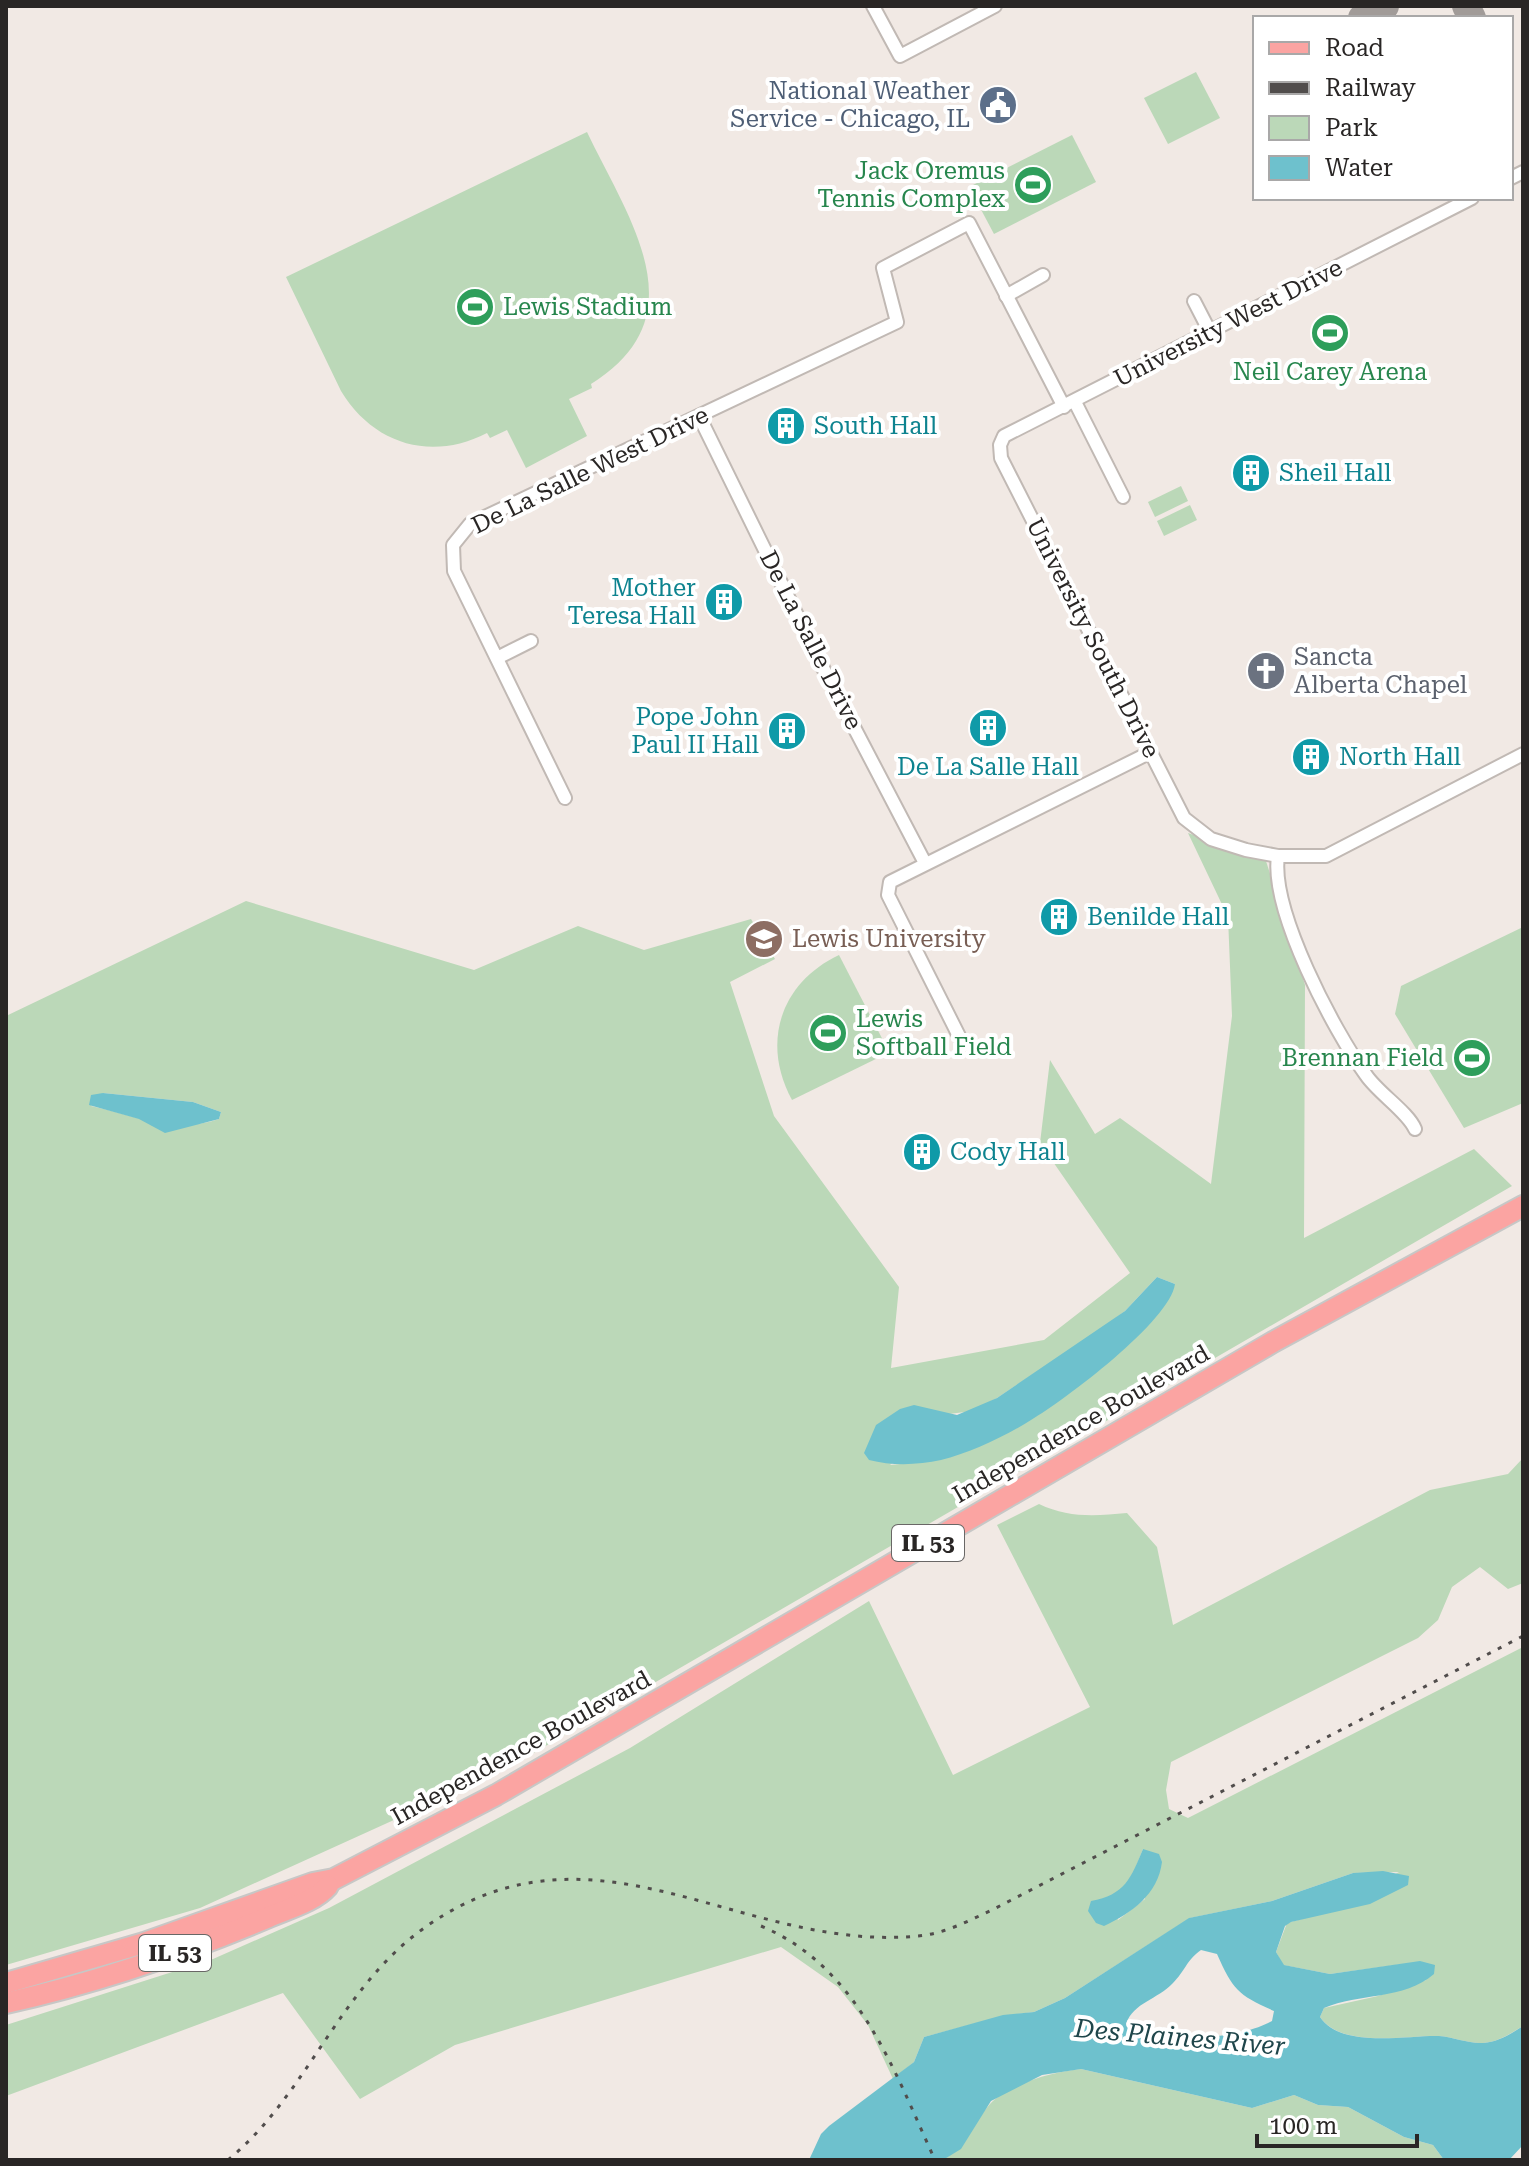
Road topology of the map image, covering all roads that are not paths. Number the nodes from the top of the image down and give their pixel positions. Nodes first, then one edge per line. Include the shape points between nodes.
1 (873, 6) edge
2 (995, 6) edge
3 (1468, 200) edge
4 (1043, 275) dead end
5 (1006, 296) junction
6 (1194, 301) dead end
7 (1210, 332) junction
8 (1070, 404) junction
9 (699, 416) junction
10 (1001, 458) joint
11 (1123, 497) dead end
12 (531, 641) dead end
13 (497, 658) junction
14 (1151, 752) junction
15 (1523, 754) edge
16 (565, 798) dead end
17 (1278, 856) junction
18 (925, 863) junction
19 (961, 1040) dead end
20 (1415, 1129) dead end
21 (1523, 1206) edge
22 (334, 1879) junction
23 (6, 1983) edge
24 (6, 2003) edge

1 - 2 street via 900,56
3 - 7 street, University West Drive
4 - 5 street
5 - 8 street
5 - 9 street, De La Salle West Drive via 969,223 883,268 897,322
6 - 7 street
7 - 8 street, University West Drive
8 - 10 street, University West Drive via 1004,436
8 - 11 street
9 - 13 street, De La Salle West Drive via 470,524 453,545 454,571
9 - 18 street, De La Salle Drive
10 - 14 street, University South Drive
12 - 13 street
13 - 16 street, De La Salle West Drive
14 - 17 street, University South Drive via 1184,818 1211,839
14 - 18 street
15 - 17 street via 1326,856
17 - 20 street via 1282,899 1313,985 1366,1076
18 - 19 street via 890,882 888,895
21 - 22 main road, Independence Boulevard / IL 53 via 1273,1342 581,1747
22 - 23 main road, Independence Boulevard / IL 53 via 94,1960
22 - 24 main road, Independence Boulevard / IL 53 via 323,1892 217,1938

